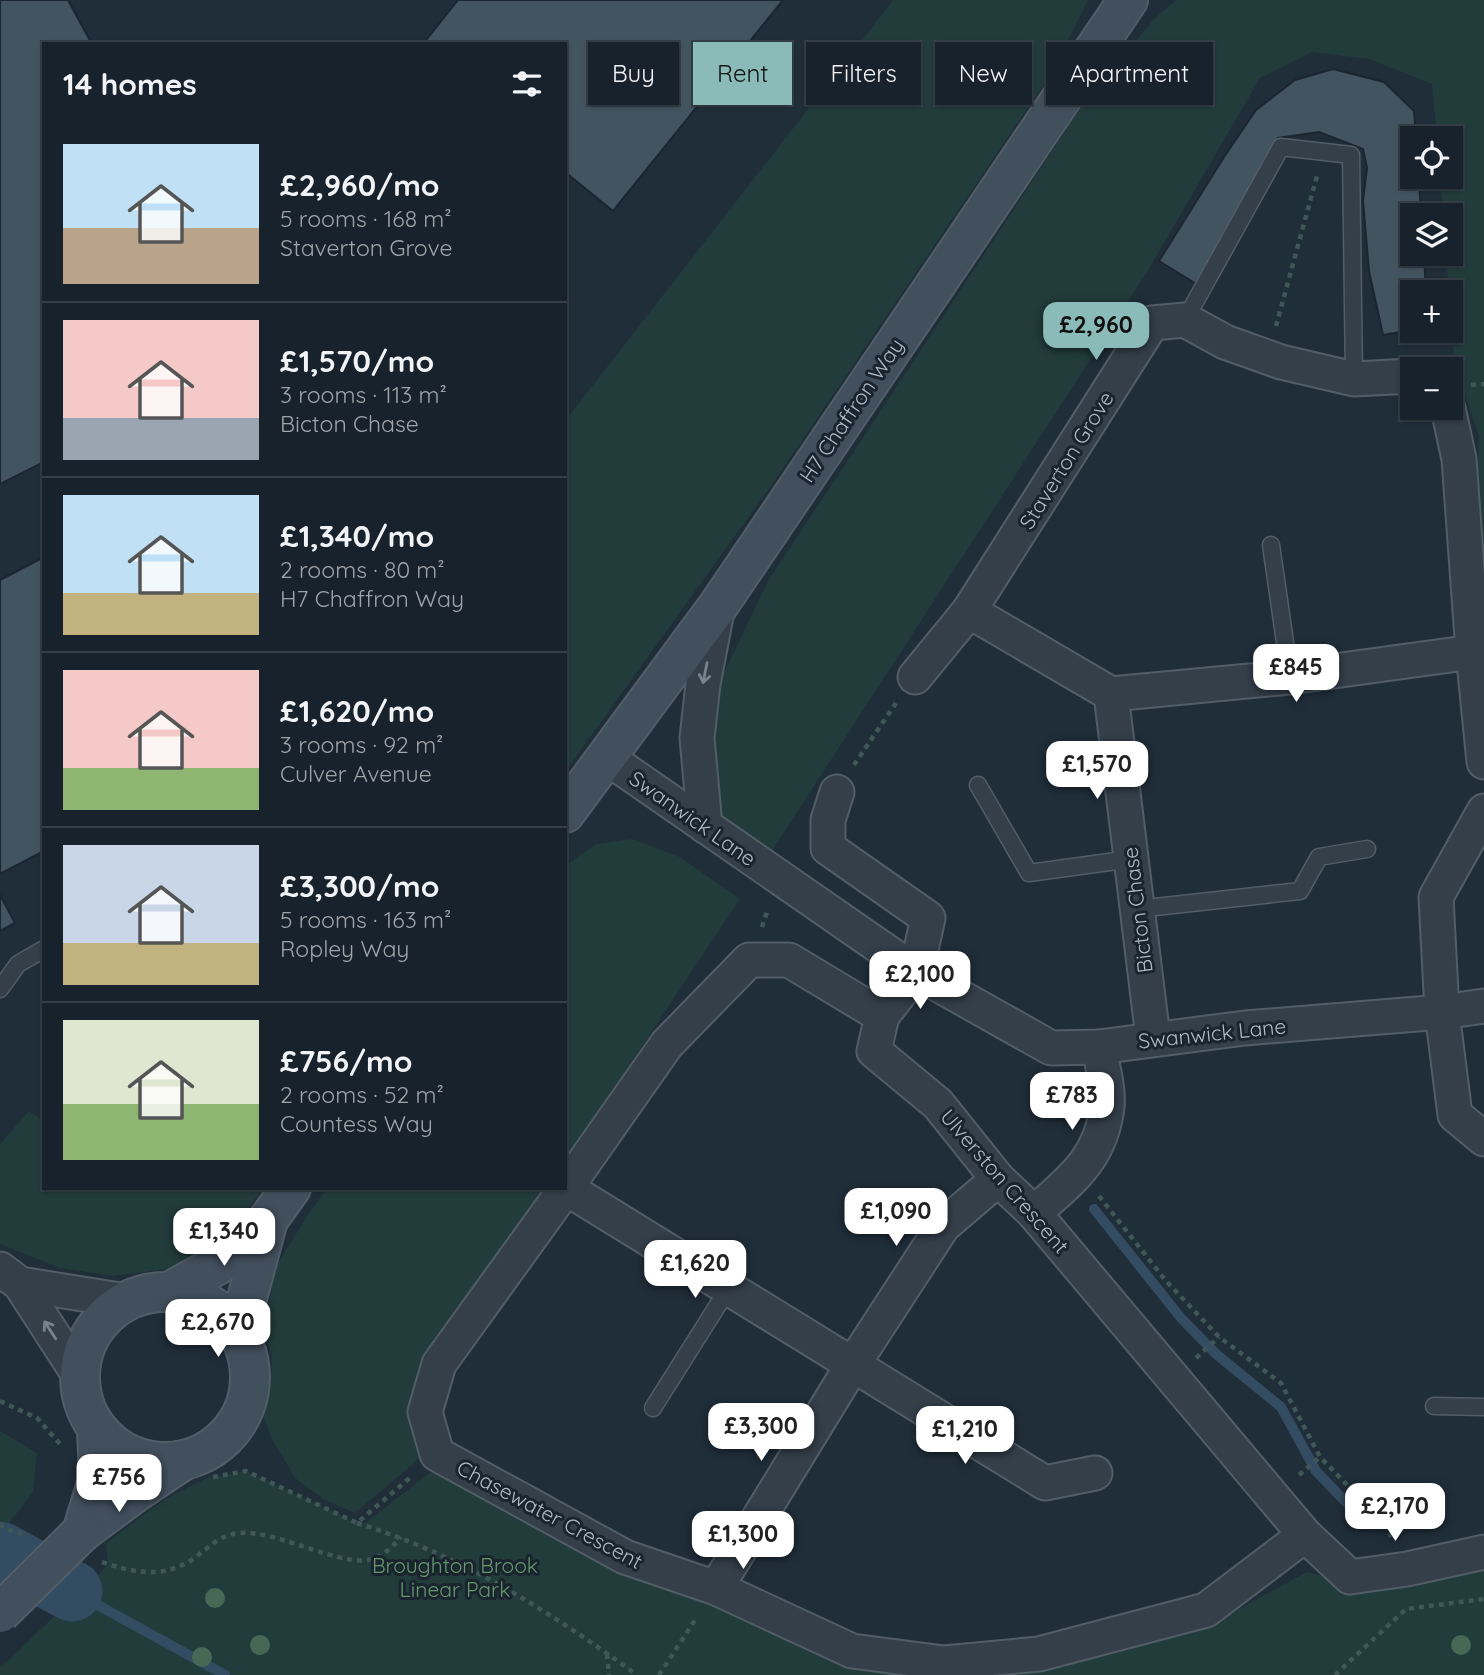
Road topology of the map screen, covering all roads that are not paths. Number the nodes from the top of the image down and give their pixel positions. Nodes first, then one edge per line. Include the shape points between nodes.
1 (1128, 0) edge
2 (1185, 320) junction
3 (1400, 377) edge
4 (1354, 379) junction
5 (1451, 420) edge
6 (1271, 545) dead end
7 (718, 606) junction
8 (969, 611) junction
9 (1472, 652) junction
10 (915, 677) road end
11 (1290, 677) junction
12 (1111, 694) junction
13 (606, 757) junction
14 (1484, 762) edge
15 (978, 785) dead end
16 (836, 792) road end
17 (567, 810) edge
18 (1484, 811) edge
19 (705, 826) junction
20 (1367, 849) dead end
21 (1131, 859) junction
22 (1137, 909) junction
23 (42, 950) edge
24 (916, 972) junction
25 (0, 989) edge
26 (1484, 1006) edge
27 (1442, 1012) junction
28 (882, 1016) junction
29 (1153, 1038) junction
30 (1099, 1047) junction
31 (1484, 1139) edge
32 (998, 1179) junction
33 (567, 1187) edge
34 (567, 1189) edge
35 (290, 1190) edge
36 (565, 1190) edge
37 (1034, 1213) junction
38 (268, 1220) junction
39 (10, 1277) edge
40 (728, 1289) junction
41 (169, 1292) junction
42 (126, 1301) junction
43 (238, 1332) junction
44 (852, 1366) junction
45 (79, 1375) junction
46 (1434, 1406) dead end
47 (1484, 1407) edge
48 (653, 1408) dead end
49 (97, 1430) junction
50 (194, 1470) junction
51 (1095, 1472) dead end
52 (1306, 1535) junction
53 (88, 1546) junction
54 (1484, 1552) edge
55 (716, 1588) junction
56 (0, 1613) edge

1 - 7 street, H7 Chaffron Way
2 - 4 street via 1225,342
2 - 4 lane via 1281,147 1351,155
2 - 8 street, Staverton Grove via 1152,323
3 - 4 street
5 - 9 street via 1459,459
6 - 11 lane
7 - 13 street, H7 Chaffron Way
7 -> 19 street via 697,737
8 - 10 street, Staverton Grove
8 - 12 street
9 - 11 street
9 - 14 street
11 - 12 street
12 - 21 street, Bicton Chase
13 - 17 street, H7 Chaffron Way
13 - 19 street, Swanwick Lane
15 - 21 lane via 1029,873
16 - 24 street via 828,820 828,848 928,918
18 - 27 street via 1436,897
19 - 24 street, Swanwick Lane
20 - 22 lane via 1319,857 1300,891
21 - 22 street, Bicton Chase
22 - 29 street, Bicton Chase
23 - 25 lane via 18,964
24 - 28 street
24 - 30 street, Swanwick Lane via 1051,1048
26 - 27 street, Swanwick Lane
27 - 29 street, Swanwick Lane
27 - 31 street via 1455,1115
28 - 32 street, Ulverston Crescent via 874,1051 938,1104
28 - 33 street via 789,960 749,960 667,1044
29 - 30 street, Swanwick Lane
30 - 37 street via 1107,1105 1100,1138 1080,1172
32 - 37 street, Ulverston Crescent
32 - 44 street via 943,1226
34 - 40 street
35 - 38 street
36 - 55 street, Chasewater Crescent via 439,1364 425,1412 437,1454 625,1557
37 - 52 street, Ulverston Crescent
38 - 41 street via 223,1262
38 - 43 street
39 - 42 street
45 -> 39 street
40 - 44 street
40 - 48 lane
41 - 42 street
41 - 43 street via 209,1303
42 - 45 street via 93,1331
43 - 50 street via 248,1353 248,1400 239,1422 204,1454
44 - 51 street via 1045,1483
44 - 55 street
45 - 49 street via 83,1404
46 - 47 lane
49 - 50 street via 135,1457
49 - 53 street via 99,1477
50 - 53 street via 136,1492
52 - 54 street, Ulverston Crescent via 1350,1577
52 - 55 street, Chasewater Crescent via 1206,1610 1039,1654 944,1663 852,1651
53 - 56 street, bridge

